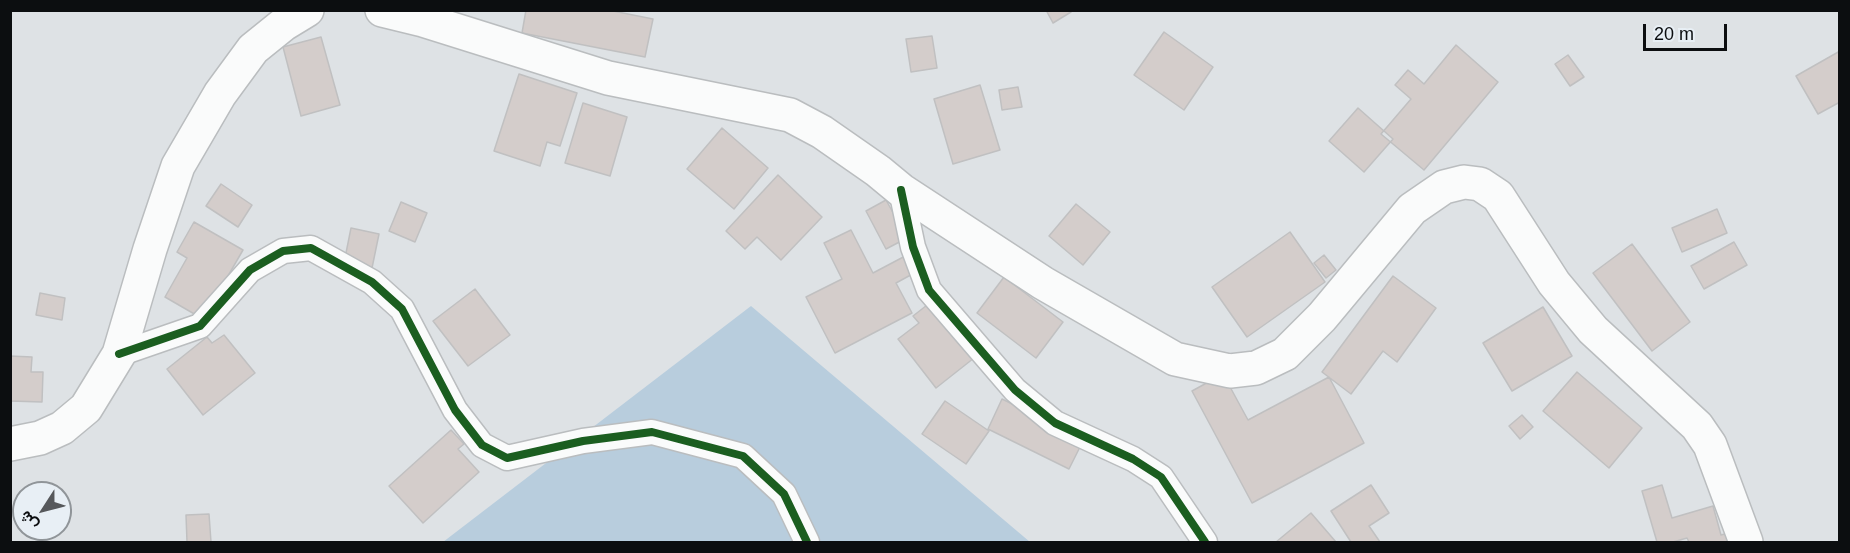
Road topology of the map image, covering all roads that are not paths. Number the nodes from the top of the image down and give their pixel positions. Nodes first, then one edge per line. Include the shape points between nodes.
1 (307, 10) edge
2 (382, 10) edge
3 (901, 190) junction
4 (119, 354) junction
5 (10, 444) edge
6 (807, 543) edge
7 (1205, 543) edge
8 (1746, 543) edge

1 - 4 main road via 253,49 220,94 178,166
2 - 3 main road via 608,78 790,115 822,132
3 - 7 street via 913,247 929,290 1015,390 1055,423 1133,459 1161,477
3 - 8 main road via 1043,283 1174,359 1230,371 1256,368 1285,354 1322,317 1412,209 1444,187 1464,182 1479,184 1498,196 1554,283 1593,330 1697,426 1710,445
4 - 5 main road via 86,408 62,428 40,438
4 - 6 street via 200,326 250,270 283,251 311,248 372,282 402,309 455,410 482,445 507,458 583,441 652,432 742,456 784,494

